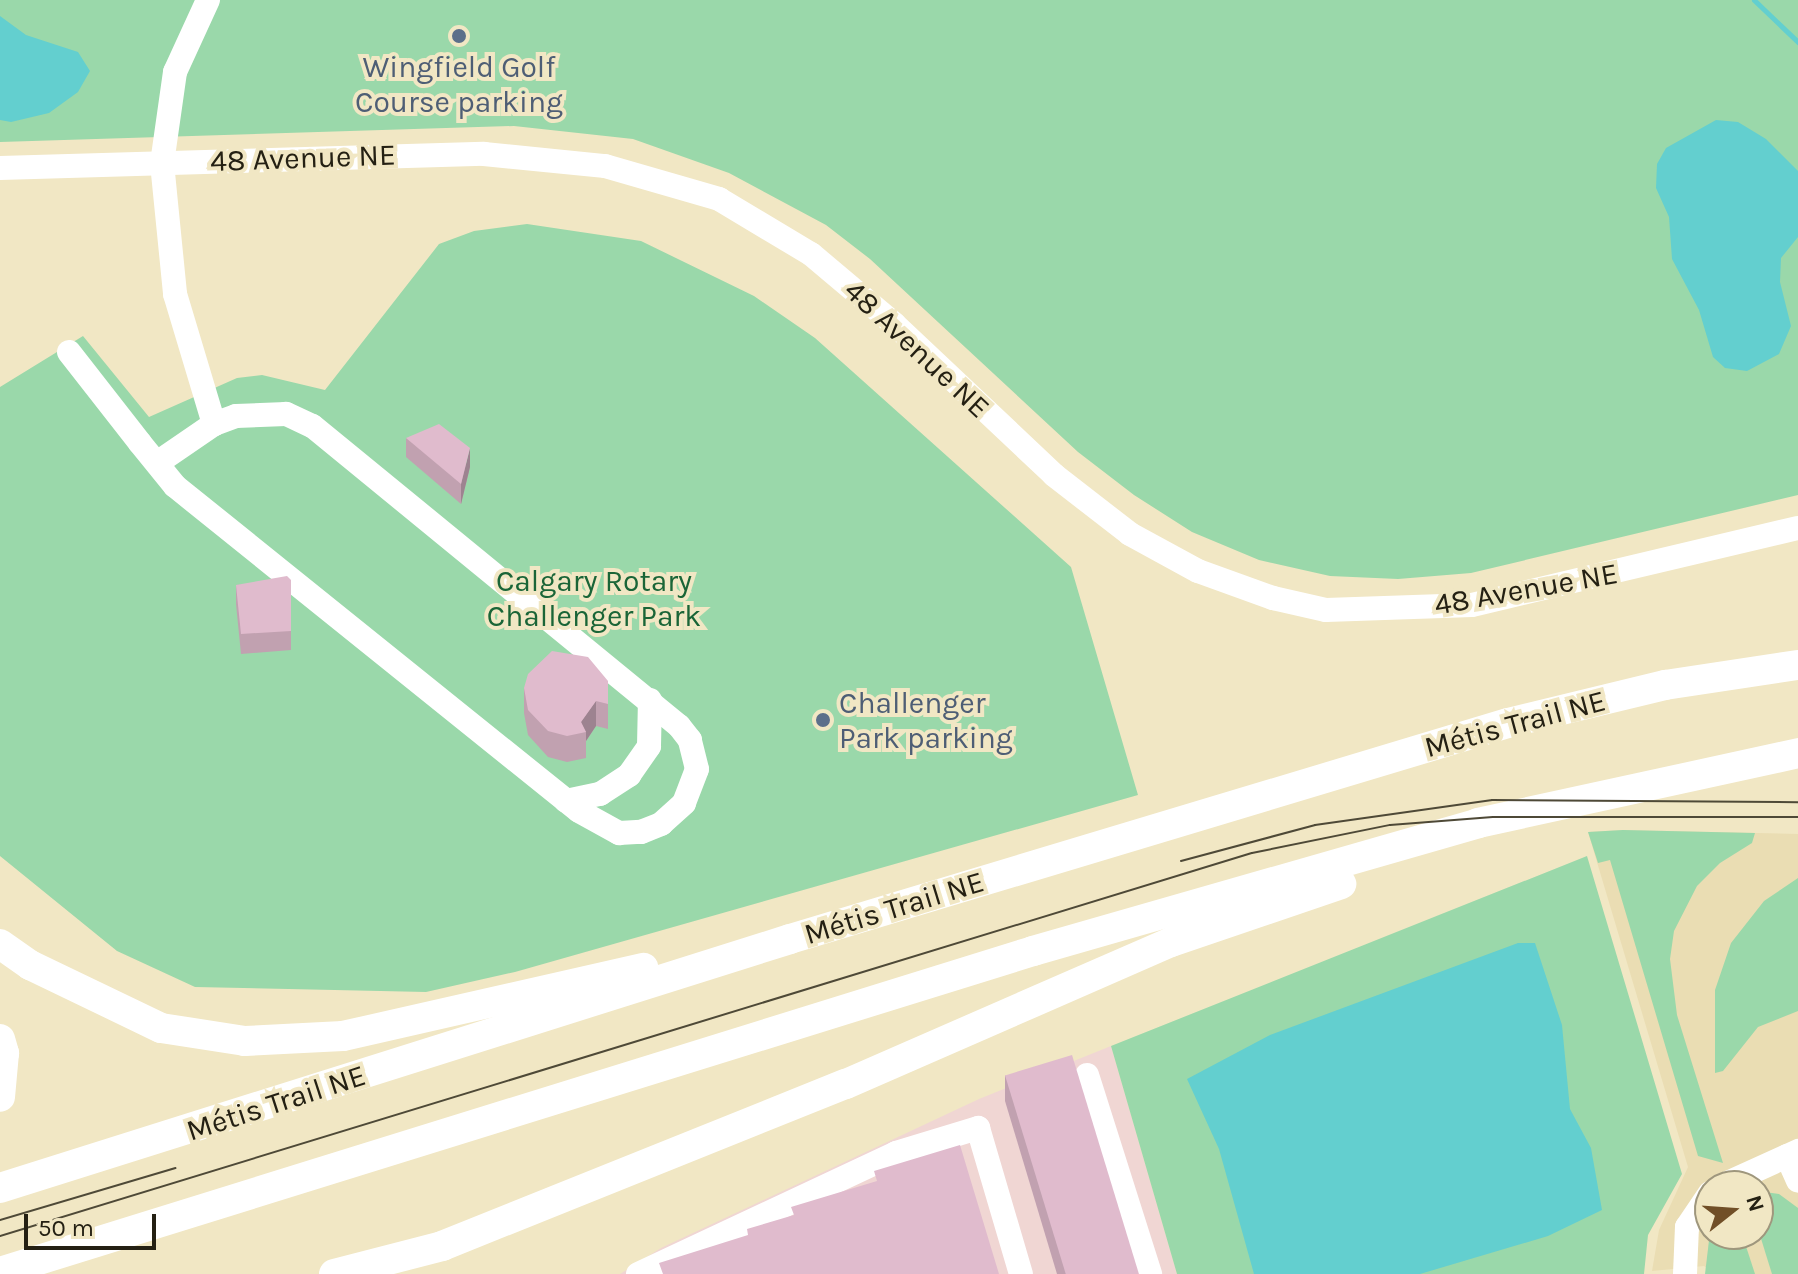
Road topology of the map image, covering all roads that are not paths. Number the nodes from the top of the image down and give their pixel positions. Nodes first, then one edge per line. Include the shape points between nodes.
1 (208, 0) edge
2 (162, 163) junction
3 (0, 168) edge
4 (69, 352) dead end
5 (214, 424) junction
6 (157, 463) junction
7 (1798, 528) edge
8 (1798, 665) edge
9 (650, 700) junction
10 (1798, 753) edge
11 (566, 801) junction
12 (1303, 886) junction
13 (790, 939) junction
14 (0, 944) edge
15 (0, 1039) edge
16 (1087, 1075) dead end
17 (0, 1097) edge
18 (1792, 1154) edge
19 (1756, 1170) edge
20 (1798, 1181) edge
21 (0, 1188) edge
22 (1694, 1217) edge
23 (442, 1246) junction
24 (0, 1265) edge
25 (0, 1272) edge
26 (40, 1274) edge
27 (334, 1274) edge
28 (404, 1274) edge
29 (638, 1274) edge
30 (1021, 1274) edge
31 (1150, 1274) edge
32 (1685, 1274) edge

1 - 2 street via 175,72
2 - 3 street, 48 Avenue NE
2 - 5 street via 175,294
2 - 7 street, 48 Avenue NE via 544,157 649,175 719,199 811,254 894,324 1054,475 1130,534 1198,571 1326,610 1472,605
4 - 6 street
5 - 6 street
5 - 9 street via 263,411 312,426
6 - 11 street via 175,486 267,564
8 - 13 main road, Métis Trail NE via 1665,685 1508,723
9 - 11 street via 649,746 629,775 600,794
9 - 11 street via 679,726 695,754 693,787 684,803 661,824 619,833
10 - 12 main road via 1518,813
12 - 23 main road via 846,1084
12 - 25 main road via 1033,951
13 - 14 main road via 343,1036 245,1041 161,1028 30,965
13 - 21 main road, Métis Trail NE
15 - 17 main road
16 - 31 street
18 - 19 street
18 - 20 street
22 - 32 street via 1687,1227
23 - 27 main road
23 - 28 main road
24 - 26 main road
29 - 30 street via 896,1153 978,1128

